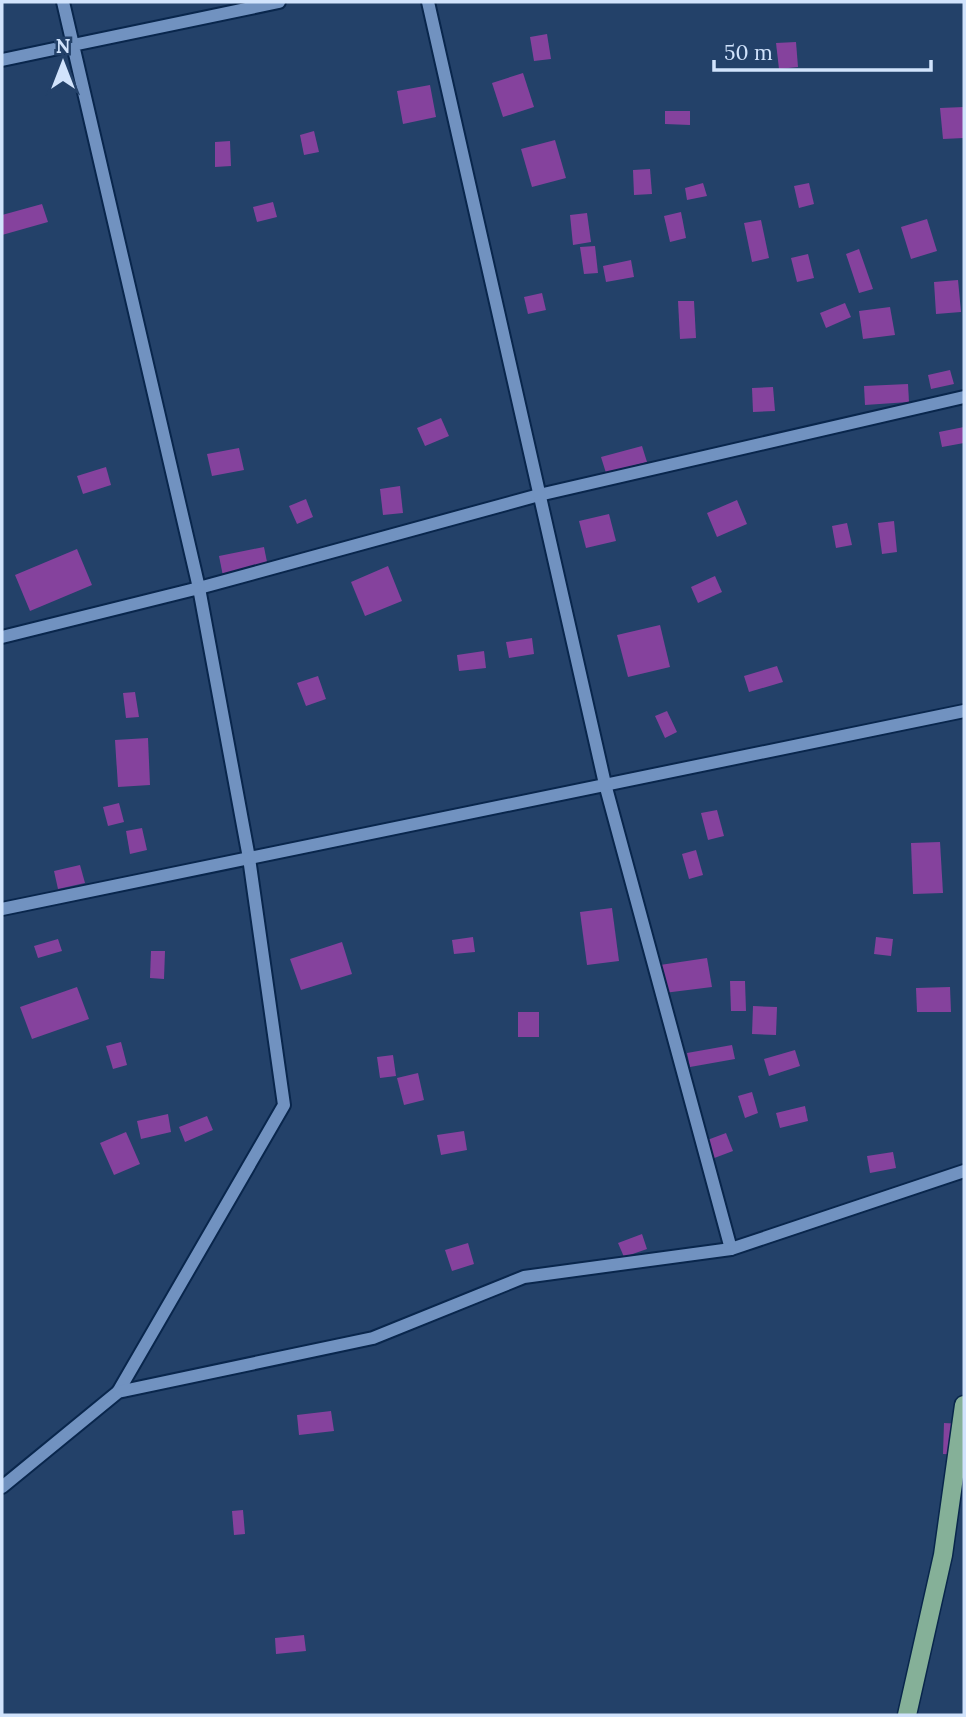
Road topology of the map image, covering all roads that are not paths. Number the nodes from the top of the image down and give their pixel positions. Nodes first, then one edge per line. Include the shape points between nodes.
1 (63, 2) edge
2 (279, 2) edge
3 (428, 2) edge
4 (73, 45) junction
5 (2, 60) edge
6 (964, 397) edge
7 (539, 495) junction
8 (199, 587) junction
9 (2, 637) edge
10 (964, 712) edge
11 (605, 784) junction
12 (249, 858) junction
13 (2, 909) edge
14 (964, 1171) edge
15 (731, 1249) junction
16 (118, 1392) junction
17 (964, 1405) edge
18 (2, 1487) edge
19 (907, 1715) edge

1 - 4 street
2 - 4 street
3 - 7 street
4 - 5 street
4 - 8 street
6 - 7 street
7 - 8 street
7 - 11 street
8 - 9 street
8 - 12 street
10 - 11 street
11 - 12 street
11 - 15 street
12 - 13 street
12 - 16 street via 284,1105
14 - 15 street
15 - 16 street via 524,1277 373,1338
16 - 18 street
17 - 19 main road via 943,1555

